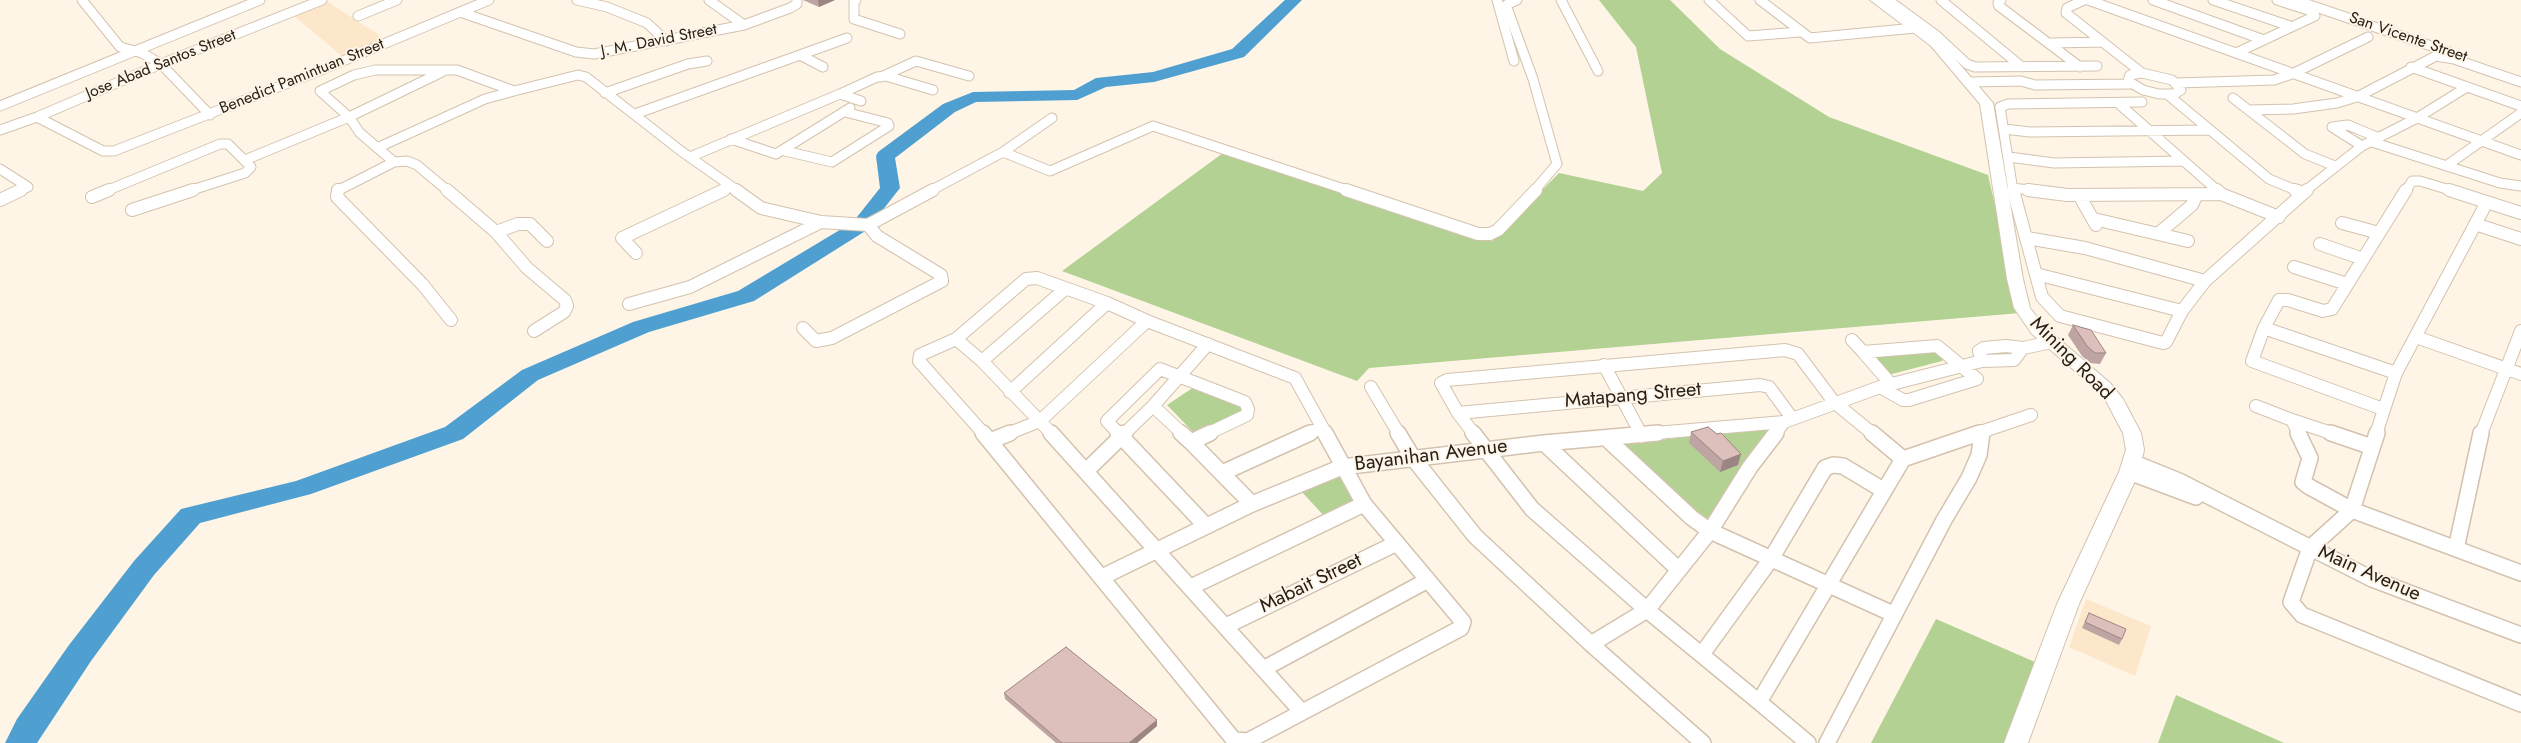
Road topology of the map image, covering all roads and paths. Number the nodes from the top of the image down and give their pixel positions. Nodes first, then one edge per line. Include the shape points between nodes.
1 (82, 0) edge
2 (260, 0) edge
3 (322, 0) edge
4 (397, 0) edge
5 (489, 0) edge
6 (577, 0) edge
7 (709, 0) edge
8 (797, 0) edge
9 (856, 0) edge
10 (1498, 0) edge
11 (1561, 0) edge
12 (1709, 0) edge
13 (1760, 0) edge
14 (1876, 0) edge
15 (1888, 0) edge
16 (1941, 0) edge
17 (2001, 0) edge
18 (2084, 0) edge
19 (2088, 0) edge
20 (2153, 0) edge
21 (2214, 0) edge
22 (2277, 0) edge
23 (2295, 0) edge
24 (1514, 1) edge
25 (460, 12) junction
26 (358, 16) dead end
27 (744, 25) junction
28 (2290, 26) junction
29 (1915, 28) junction
30 (1800, 32) junction
31 (900, 34) dead end
32 (2368, 37) dead end
33 (846, 38) dead end
34 (2264, 40) junction
35 (666, 41) junction
36 (2103, 42) junction
37 (2052, 43) junction
38 (135, 51) junction
39 (2236, 53) junction
40 (800, 54) junction
41 (707, 61) dead end
42 (1514, 61) dead end
43 (161, 64) junction
44 (586, 64) junction
45 (2080, 66) junction
46 (2097, 66) dead end
47 (824, 67) dead end
48 (2022, 67) junction
49 (2411, 67) junction
50 (327, 68) junction
51 (446, 70) junction
52 (1598, 71) dead end
53 (2142, 73) junction
54 (2292, 74) junction
55 (354, 76) junction
56 (882, 76) junction
57 (968, 76) dead end
58 (2521, 77) edge
59 (2521, 82) edge
60 (2177, 83) junction
61 (2131, 84) junction
62 (1974, 85) junction
63 (2468, 87) junction
64 (933, 90) dead end
65 (514, 91) junction
66 (605, 93) junction
67 (840, 94) junction
68 (2167, 94) junction
69 (2357, 97) junction
70 (2233, 98) dead end
71 (2142, 102) dead end
72 (2118, 103) junction
73 (0, 106) edge
74 (2521, 106) edge
75 (2248, 110) junction
76 (845, 112) junction
77 (2521, 113) edge
78 (635, 114) junction
79 (210, 115) junction
80 (37, 117) junction
81 (349, 117) junction
82 (1052, 118) dead end
83 (2417, 118) junction
84 (2004, 129) junction
85 (0, 130) edge
86 (2149, 130) junction
87 (2209, 130) junction
88 (731, 140) junction
89 (2482, 141) junction
90 (2371, 142) junction
91 (377, 148) junction
92 (785, 151) junction
93 (1003, 152) junction
94 (2521, 155) edge
95 (690, 157) junction
96 (2009, 157) junction
97 (244, 160) junction
98 (2184, 161) junction
99 (394, 162) junction
100 (2335, 166) junction
101 (2446, 166) junction
102 (0, 169) edge
103 (731, 186) junction
104 (2521, 186) edge
105 (2012, 188) junction
106 (2303, 193) junction
107 (2197, 194) junction
108 (2221, 194) junction
109 (2079, 195) junction
110 (92, 197) dead end
111 (0, 200) edge
112 (2487, 202) junction
113 (132, 210) dead end
114 (2521, 213) edge
115 (2279, 217) junction
116 (822, 222) junction
117 (2342, 223) dead end
118 (862, 224) junction
119 (2474, 224) junction
120 (496, 232) junction
121 (2159, 233) junction
122 (2379, 233) junction
123 (2027, 238) junction
124 (2521, 239) edge
125 (546, 241) dead end
126 (2188, 241) dead end
127 (2320, 244) dead end
128 (636, 253) dead end
129 (2363, 259) junction
130 (2294, 267) dead end
131 (2036, 274) junction
132 (2205, 281) junction
133 (2347, 284) junction
134 (1065, 289) junction
135 (1107, 303) junction
136 (629, 304) dead end
137 (2182, 311) junction
138 (451, 320) dead end
139 (1146, 321) junction
140 (803, 328) dead end
141 (2264, 328) junction
142 (534, 331) dead end
143 (2521, 331) edge
144 (2416, 337) junction
145 (956, 339) junction
146 (1852, 340) dead end
147 (2052, 342) junction
148 (1208, 344) junction
149 (1863, 352) junction
150 (982, 361) junction
151 (1604, 365) junction
152 (1962, 366) junction
153 (2507, 370) junction
154 (2396, 373) junction
155 (2521, 374) edge
156 (1181, 376) junction
157 (1886, 385) junction
158 (1371, 387) dead end
159 (1010, 392) junction
160 (1621, 397) junction
161 (1834, 402) junction
162 (1153, 406) junction
163 (2256, 406) dead end
164 (2383, 409) junction
165 (1458, 413) junction
166 (2031, 415) dead end
167 (1788, 420) junction
168 (2292, 420) junction
169 (1040, 421) junction
170 (1321, 428) junction
171 (1982, 431) junction
172 (1642, 435) junction
173 (1123, 436) junction
174 (1606, 438) junction
175 (990, 442) junction
176 (1191, 442) junction
177 (1544, 443) junction
178 (2372, 447) junction
179 (1485, 450) junction
180 (1413, 458) junction
181 (1903, 459) junction
182 (1342, 467) junction
183 (2131, 467) junction
184 (1086, 471) junction
185 (1222, 473) junction
186 (1883, 490) junction
187 (1252, 504) junction
188 (1364, 504) junction
189 (2352, 510) junction
190 (1206, 526) junction
191 (1710, 531) junction
192 (1396, 543) junction
193 (2310, 548) junction
194 (2456, 549) junction
195 (1158, 550) junction
196 (1771, 559) junction
197 (1679, 570) junction
198 (2521, 573) edge
199 (1102, 576) junction
200 (1428, 580) junction
201 (1830, 586) junction
202 (1191, 587) junction
203 (1647, 610) junction
204 (1893, 614) junction
205 (1226, 626) junction
206 (2521, 635) edge
207 (1591, 644) junction
208 (1702, 654) junction
209 (1264, 668) junction
210 (1759, 702) junction
211 (2521, 704) edge
212 (1301, 711) junction
213 (1703, 743) edge
214 (1808, 743) edge
215 (1827, 743) edge
216 (2017, 743) edge

1 - 38 street via 120,47
2 - 38 street
3 - 43 street, Jose Abad Santos Street
4 - 26 street
5 - 25 street, Benedict Pamintuan Street
6 - 35 street via 607,7 647,23
7 - 27 street
8 - 27 street, J. M. David Street via 797,4 790,8
9 - 31 street via 854,19
10 - 24 street
10 - 42 street
11 - 52 street
12 - 30 street via 1748,36
13 - 30 street
14 - 29 street, Mining Road
15 - 48 street via 1971,66
16 - 48 street
17 - 37 street via 1999,6
18 - 36 street via 2067,8 2066,14
19 - 39 street
20 - 34 street
21 - 28 street
22 - 28 street via 2315,14
23 - 58 street, San Vicente Street
24 - 93 street via 1506,5 1533,79 1557,164 1498,230 1490,234 1478,234 1153,126 1054,170 1044,171
25 - 44 street, J. M. David Street via 576,52
25 - 50 street, Benedict Pamintuan Street
27 - 35 street, J. M. David Street
28 - 34 street
29 - 30 street via 1816,38
29 - 62 street, Mining Road via 1935,43
32 - 54 street
33 - 40 street
34 - 39 street
35 - 44 street, J. M. David Street
36 - 37 street
36 - 53 street
37 - 45 street
38 - 43 street
38 - 73 street
39 - 54 street
40 - 47 street
40 - 78 street
41 - 66 street
43 - 79 street
43 - 80 street, Jose Abad Santos Street
44 - 65 street
44 - 66 street via 586,77
45 - 46 street
45 - 48 street
49 - 59 street via 2436,56 2444,56
49 - 63 street
49 - 69 street
50 - 55 street
50 - 79 street, Benedict Pamintuan Street
51 - 55 street via 375,70
51 - 65 street via 466,72
51 - 81 street
53 - 60 street
53 - 61 street via 2128,78
54 - 60 street via 2274,80
54 - 69 street
55 - 81 street via 320,91
56 - 57 street via 916,61
56 - 64 street
56 - 67 street
60 - 68 street via 2180,86 2178,92
61 - 62 street via 2035,85 2028,88
61 - 68 street via 2151,93
62 - 147 street, Mining Road via 1989,110 2019,298 2028,318
63 - 74 street
63 - 83 street
65 - 91 street via 485,99
66 - 78 street
67 - 76 street via 864,100
67 - 88 street
68 - 87 street
69 - 75 street via 2318,107
69 - 83 street
70 - 75 street
71 - 72 street
72 - 84 street via 2002,105
72 - 86 street
75 - 100 street via 2305,154
76 - 92 street
76 - 92 street via 888,123 889,126 832,162
77 - 89 street
78 - 95 street
79 - 80 street, Benedict Pamintuan Street via 114,151 103,151
80 - 85 street, Jose Abad Santos Street
81 - 91 street via 360,133
81 - 97 street
82 - 93 street
83 - 89 street
83 - 90 street
84 - 86 street via 2030,132
84 - 96 street
86 - 87 street
86 - 98 street
87 - 106 street via 2269,179
88 - 92 street via 776,154
88 - 95 street
89 - 94 street
89 - 101 street
90 - 100 street
90 - 101 street
91 - 99 street
93 - 118 street
95 - 103 street
96 - 98 street via 2054,163
96 - 105 street
97 - 110 street via 228,144 220,144
97 - 113 street via 251,167 245,173
98 - 108 street
99 - 120 street via 414,162
99 - 138 street via 340,188 337,197 423,285
100 - 106 street
101 - 104 street via 2500,184
102 - 111 street via 28,187
103 - 116 street via 761,208
103 - 128 street via 622,238
105 - 109 street
105 - 123 street
106 - 115 street
107 - 108 street
107 - 109 street
107 - 121 street via 2192,205
108 - 115 street
109 - 121 street via 2095,223
112 - 114 street
112 - 119 street
112 - 122 street via 2412,180
115 - 132 street
116 - 118 street
116 - 136 street via 690,287
117 - 122 street
118 - 140 street via 941,275 942,281 826,340 816,341
119 - 124 street
119 - 144 street
120 - 125 street via 518,224 530,224
120 - 142 street via 527,268 565,300 564,312
121 - 126 street
122 - 129 street
123 - 131 street
123 - 132 street via 2085,248
127 - 129 street
129 - 133 street
130 - 133 street
131 - 137 street
131 - 137 street via 2042,297 2060,316 2157,343 2166,342
132 - 137 street
133 - 141 street via 2328,311 2279,300
134 - 135 street
134 - 145 street via 1037,278 1026,279
134 - 150 street
135 - 139 street
135 - 159 street
139 - 148 street
139 - 169 street
141 - 154 street
141 - 164 street via 2254,363
143 - 153 street
144 - 153 street
144 - 154 street
145 - 150 street
145 - 175 street via 920,355 919,361
146 - 149 street
147 - 152 street, Bayanihan Avenue via 2023,348 2014,360 1982,361
147 - 183 street, Mining Road via 2114,399 2132,433 2135,450
148 - 156 street
148 - 170 street via 1295,378
149 - 152 street via 1937,346
149 - 157 street
150 - 159 street
151 - 160 street
151 - 161 street via 1792,351 1798,354
151 - 165 street via 1443,381 1441,383
152 - 157 street, Bayanihan Avenue
152 - 157 street via 1976,380 1909,400 1903,400
153 - 155 street
153 - 194 street via 2480,436
154 - 164 street
156 - 162 street
156 - 173 street via 1158,371 1108,418 1108,424
156 - 176 street via 1245,402 1248,409 1247,415
157 - 161 street, Bayanihan Avenue
158 - 180 street
159 - 169 street
160 - 165 street, Matapang Street
160 - 167 street, Matapang Street via 1765,385
160 - 172 street
161 - 167 street, Bayanihan Avenue
161 - 181 street
162 - 173 street
162 - 176 street
163 - 168 street
164 - 178 street
165 - 179 street
166 - 171 street
167 - 172 street, Bayanihan Avenue
167 - 191 street via 1750,467
168 - 178 street
168 - 189 street via 2310,458 2304,483
169 - 175 street
169 - 184 street
170 - 182 street
170 - 185 street
171 - 181 street
171 - 204 street via 1979,455 1969,478
172 - 174 street, Bayanihan Avenue
173 - 184 street
173 - 190 street
174 - 177 street, Bayanihan Avenue
174 - 191 street
175 - 199 street
176 - 185 street
177 - 179 street, Bayanihan Avenue
177 - 197 street
178 - 189 street
179 - 180 street, Bayanihan Avenue
179 - 203 street via 1532,509
180 - 182 street, Bayanihan Avenue
180 - 207 street via 1475,536
181 - 186 street
182 - 187 street, Bayanihan Avenue
182 - 188 street
183 - 193 street, Main Avenue via 2183,493 2220,504
183 - 216 street, Mining Road via 2068,604
184 - 195 street
185 - 187 street
186 - 196 street via 1843,466 1826,468
186 - 201 street
187 - 190 street, Bayanihan Avenue
188 - 192 street
188 - 202 street
189 - 193 street
189 - 194 street
190 - 195 street, Bayanihan Avenue
191 - 196 street
191 - 197 street
192 - 200 street
192 - 205 street, Mabait Street
193 - 206 street, Main Avenue via 2372,579
193 - 211 street via 2291,602 2302,615
194 - 198 street
195 - 199 street, Bayanihan Avenue
195 - 202 street
196 - 201 street
196 - 208 street
197 - 203 street
199 - 212 street via 1234,740 1248,741
200 - 209 street
200 - 212 street via 1461,617 1461,628
201 - 204 street
201 - 210 street
202 - 205 street
203 - 207 street
203 - 208 street
204 - 215 street
205 - 209 street
207 - 213 street
208 - 210 street
209 - 212 street
210 - 214 street

